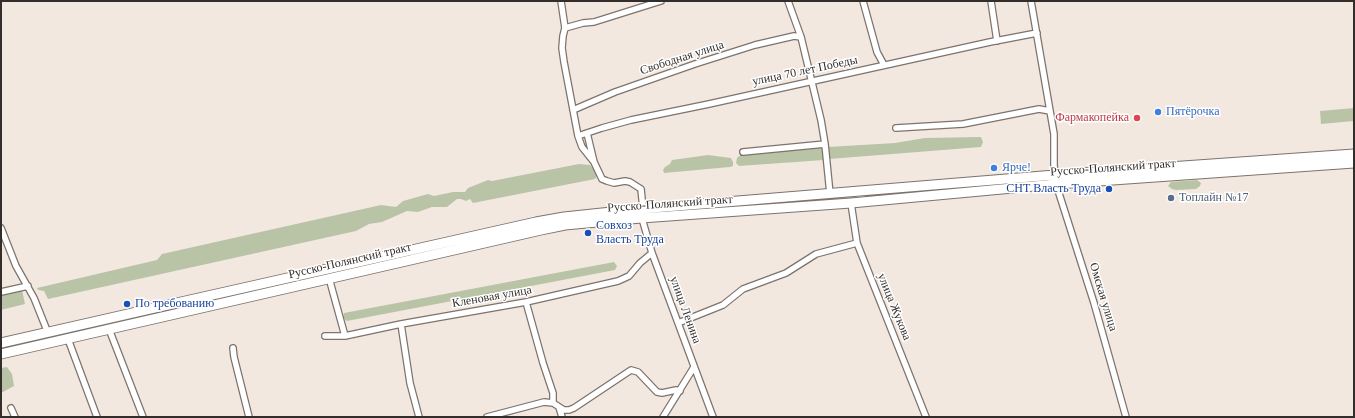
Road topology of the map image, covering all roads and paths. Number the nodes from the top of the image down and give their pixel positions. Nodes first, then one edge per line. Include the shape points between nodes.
1 (557, 1) edge
2 (561, 1) edge
3 (661, 1) edge
4 (788, 1) edge
5 (864, 1) edge
6 (991, 1) edge
7 (1032, 1) edge
8 (563, 17) junction
9 (565, 28) junction
10 (1037, 33) junction
11 (800, 37) junction
12 (997, 41) junction
13 (884, 65) junction
14 (811, 81) junction
15 (573, 110) junction
16 (1050, 111) junction
17 (896, 128) dead end
18 (587, 133) junction
19 (578, 136) junction
20 (825, 144) junction
21 (743, 152) dead end
22 (1354, 154) edge
23 (594, 162) junction
24 (1354, 163) edge
25 (1055, 180) junction
26 (830, 194) junction
27 (851, 203) junction
28 (641, 212) junction
29 (1, 228) edge
30 (3, 237) edge
31 (857, 243) junction
32 (652, 253) junction
33 (329, 278) junction
34 (28, 286) junction
35 (1, 292) edge
36 (526, 302) junction
37 (678, 323) junction
38 (401, 324) junction
39 (109, 329) junction
40 (48, 333) junction
41 (325, 336) dead end
42 (345, 336) junction
43 (68, 339) junction
44 (1, 344) edge
45 (233, 348) dead end
46 (1, 354) edge
47 (694, 367) junction
48 (680, 391) junction
49 (553, 403) junction
50 (559, 407) junction
51 (11, 408) dead end
52 (15, 417) edge
53 (97, 417) edge
54 (143, 417) edge
55 (249, 417) edge
56 (419, 417) edge
57 (487, 417) edge
58 (562, 417) edge
59 (663, 417) edge
60 (713, 417) edge
61 (926, 417) edge
62 (1126, 417) edge

1 - 8 street
2 - 8 street
3 - 9 street via 594,22
4 - 11 street
5 - 13 street via 875,45
6 - 12 street
7 - 10 street, Омская улица
8 - 9 street
9 - 15 street via 562,48
10 - 12 street, улица 70 лет Победы
10 - 16 street, Омская улица
11 - 14 street
11 - 15 street, Свободная улица via 794,36 755,45 695,64 615,92
12 - 13 street, улица 70 лет Победы
13 - 14 street, улица 70 лет Победы
14 - 18 street, улица 70 лет Победы via 631,120
14 - 20 street
15 - 19 street
16 - 17 street via 1039,109 963,124
16 - 25 street, Омская улица via 1054,134
18 - 19 street, улица 70 лет Победы
18 - 23 street
19 - 23 street via 582,147
20 - 21 street
20 - 26 street
22 - 25 main road, Русско-Полянский тракт
23 - 28 street, улица Ленина via 602,179 607,182 630,182 641,189
24 - 25 main road, Русско-Полянский тракт
25 - 26 main road, Русско-Полянский тракт
25 - 27 main road, Русско-Полянский тракт
25 - 62 street, Омская улица via 1094,303
26 - 28 main road, Русско-Полянский тракт
27 - 28 main road, Русско-Полянский тракт
27 - 31 street, улица Жукова
28 - 32 street, улица Ленина
28 - 33 main road, Русско-Полянский тракт via 541,230
28 - 40 main road, Русско-Полянский тракт via 564,217 536,222
29 - 30 street
30 - 34 street
31 - 37 street via 816,254 786,273 743,289 723,305
31 - 61 street, улица Жукова
32 - 36 street, Кленовая улица via 625,279
32 - 37 street, улица Ленина
33 - 39 main road, Русско-Полянский тракт
33 - 42 street
34 - 35 street
34 - 40 street
36 - 38 street, Кленовая улица
36 - 49 street via 553,393
37 - 47 street, улица Ленина
38 - 42 street, Кленовая улица
38 - 56 street via 410,383
39 - 43 main road, Русско-Полянский тракт
39 - 54 street
40 - 44 main road, Русско-Полянский тракт
41 - 42 street, Кленовая улица
43 - 46 main road, Русско-Полянский тракт
43 - 53 street
45 - 55 street
47 - 48 street
47 - 60 street, улица Ленина
48 - 50 street via 657,392 638,372 631,370 574,408 564,410
48 - 59 street
49 - 50 street
49 - 57 street via 544,402
50 - 58 street
51 - 52 street

